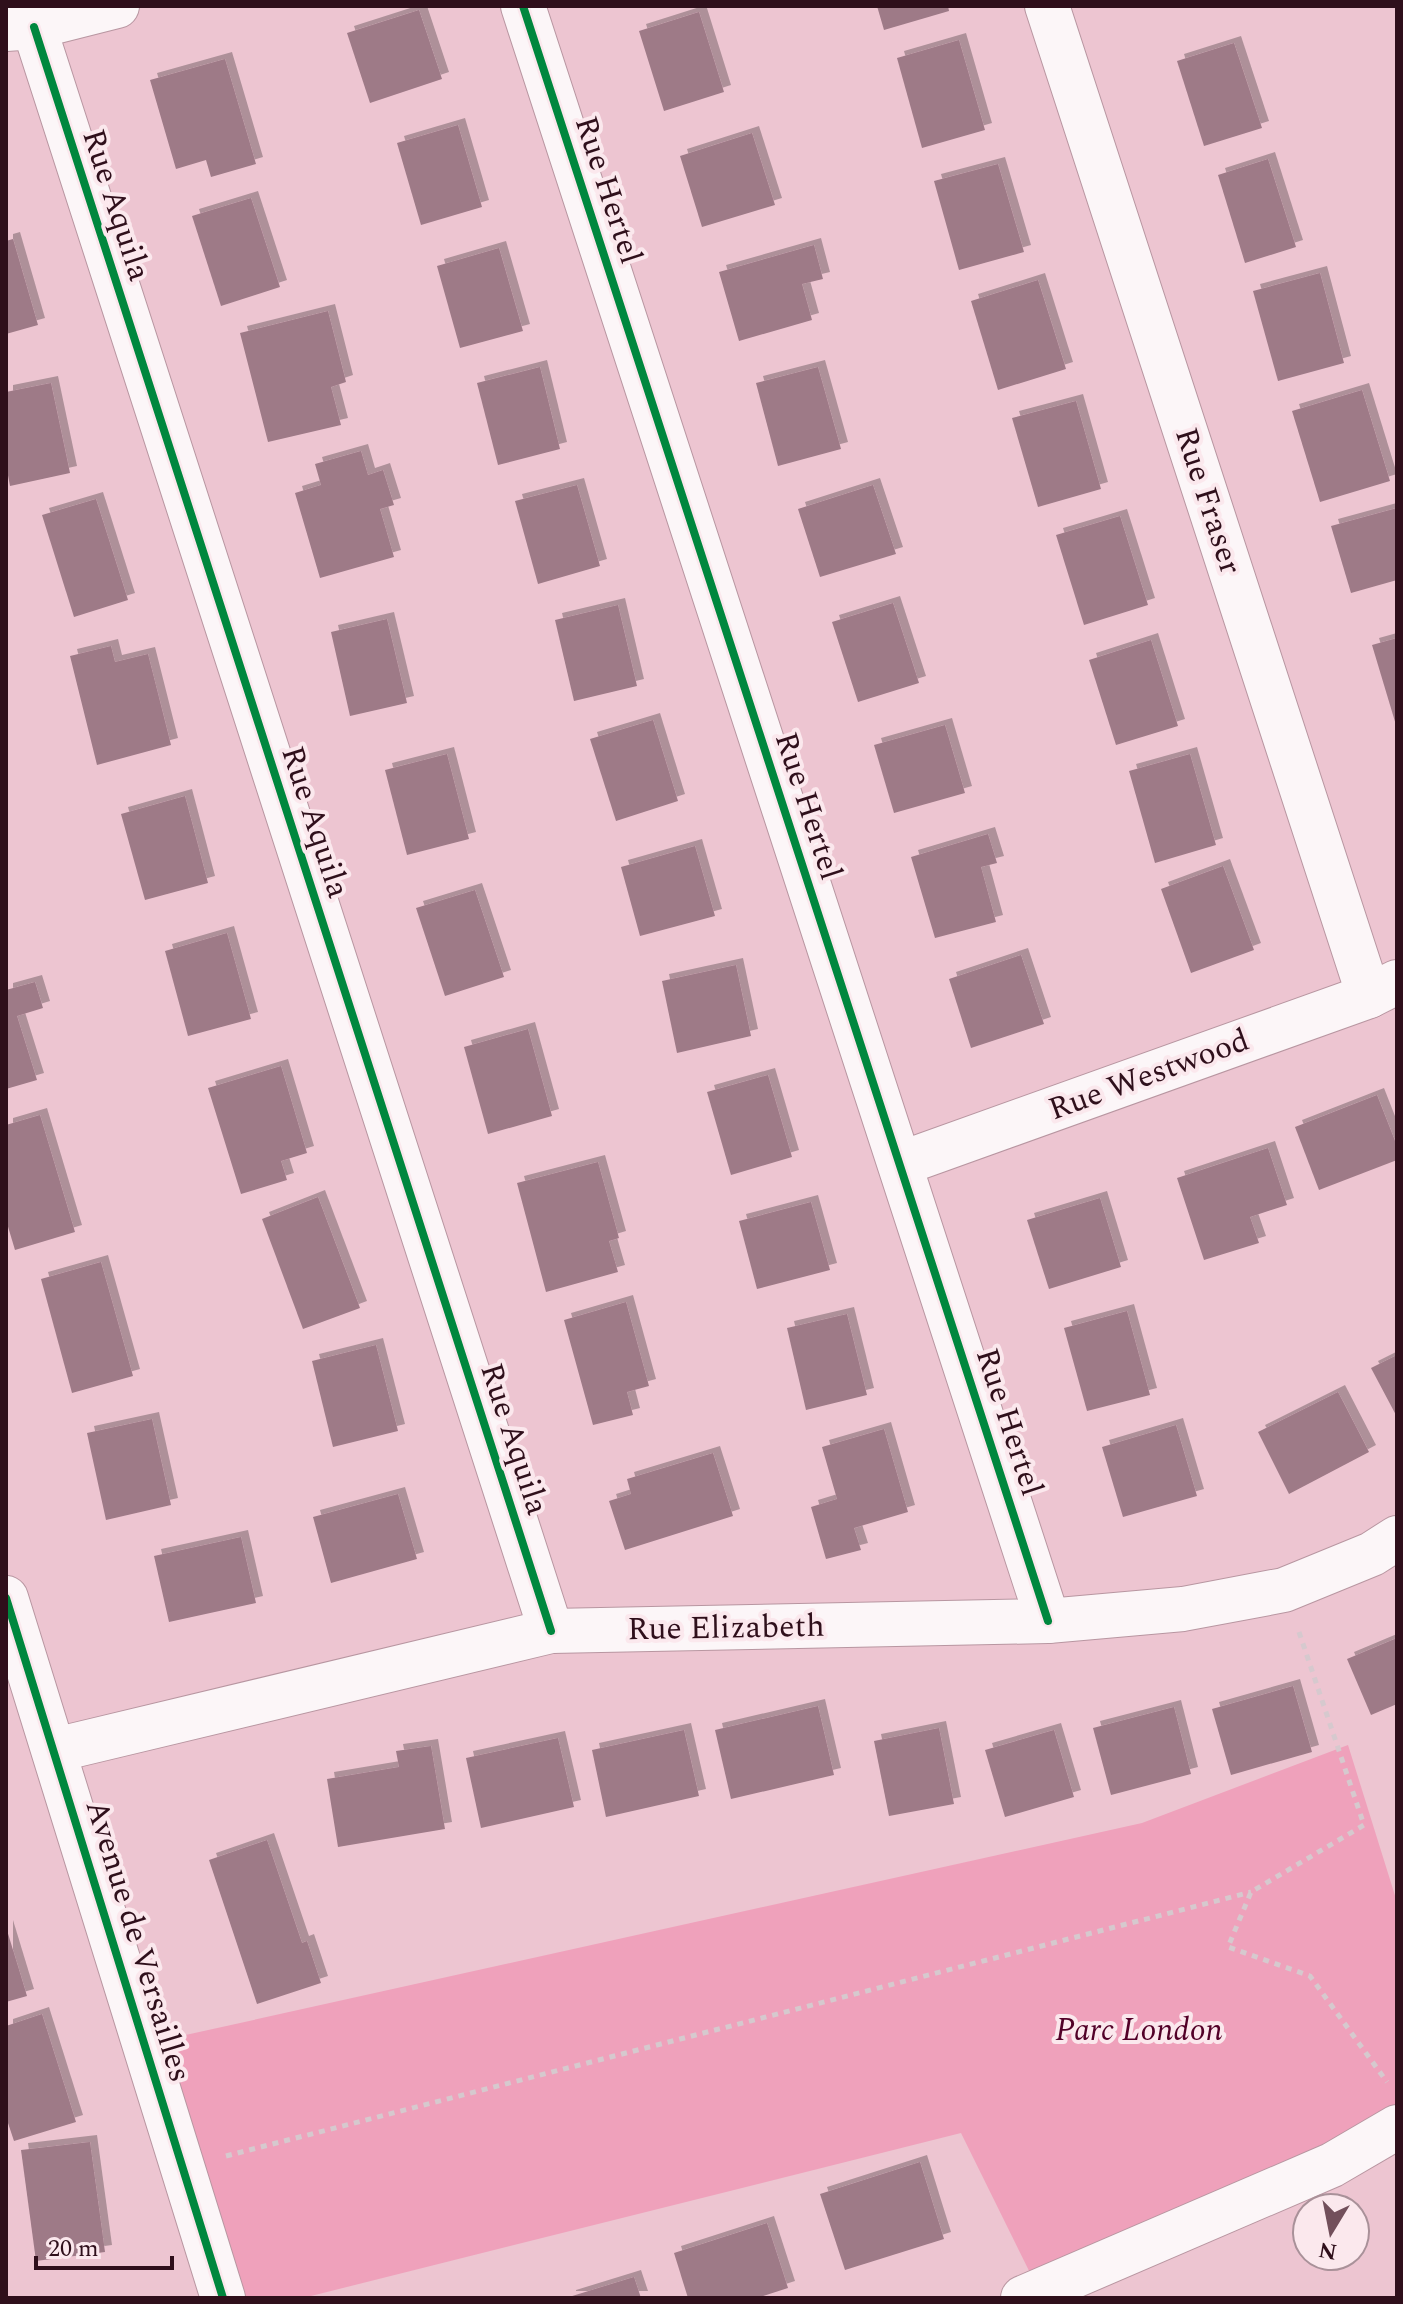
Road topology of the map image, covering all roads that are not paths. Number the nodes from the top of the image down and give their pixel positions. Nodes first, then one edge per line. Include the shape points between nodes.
1 (117, 6) edge
2 (523, 6) edge
3 (1047, 6) edge
4 (20, 28) edge
5 (1383, 989) edge
6 (900, 1164) junction
7 (1397, 1538) edge
8 (6, 1598) edge
9 (1048, 1621) junction
10 (551, 1631) junction
11 (55, 1750) junction
12 (1397, 2127) edge
13 (223, 2298) edge
14 (1023, 2298) edge

1 - 4 street
2 - 6 street, Rue Hertel
3 - 5 street, Rue Fraser
4 - 10 street, Rue Aquila
5 - 6 street, Rue Westwood
6 - 9 street, Rue Hertel
7 - 9 street, Rue Elizabeth via 1372,1554 1284,1590 1183,1609
8 - 11 street, Avenue de Versailles
9 - 10 street, Rue Elizabeth
10 - 11 street, Rue Elizabeth
11 - 13 street, Avenue de Versailles
12 - 14 street via 1332,2165

